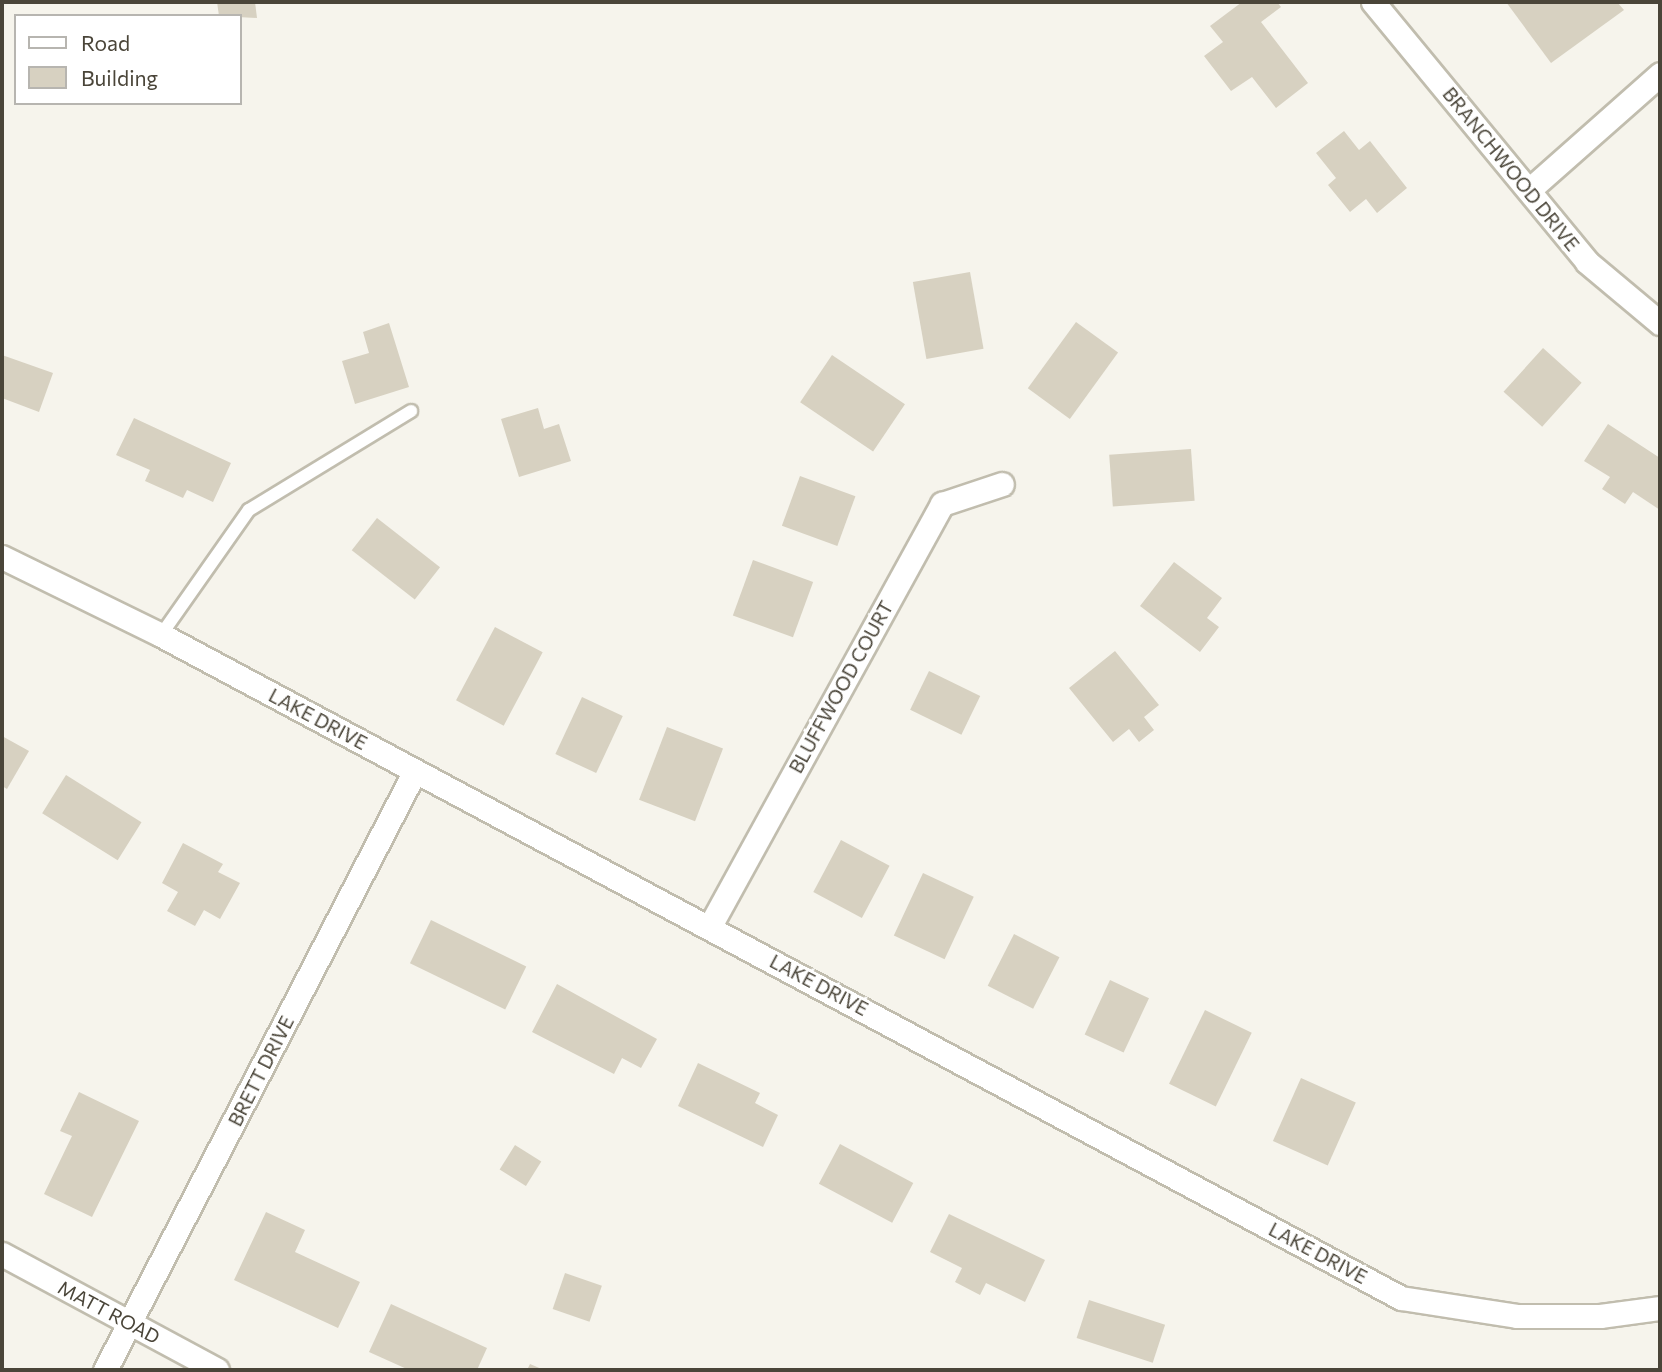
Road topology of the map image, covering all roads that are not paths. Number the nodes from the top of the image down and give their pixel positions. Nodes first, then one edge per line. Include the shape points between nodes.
1 (1373, 2) edge
2 (1660, 74) edge
3 (1530, 190) junction
4 (1660, 323) edge
5 (411, 411) dead end
6 (1002, 484) dead end
7 (3, 560) edge
8 (161, 635) junction
9 (415, 771) junction
10 (710, 926) junction
11 (2, 1254) edge
12 (1660, 1308) edge
13 (131, 1324) junction
14 (105, 1370) edge
15 (217, 1370) edge

1 - 3 street, BRANCHWOOD DRIVE
2 - 3 street
3 - 4 street, BRANCHWOOD DRIVE via 1587,262
5 - 8 lane via 248,510
6 - 10 street, BLUFFWOOD COURT via 942,504
7 - 8 street, LAKE DRIVE
8 - 9 street, LAKE DRIVE
9 - 10 street, LAKE DRIVE
9 - 13 street, BRETT DRIVE
10 - 12 street, LAKE DRIVE via 1401,1297 1517,1317 1600,1316
11 - 13 street, MATT ROAD
13 - 14 street, BRETT DRIVE
13 - 15 street, MATT ROAD

